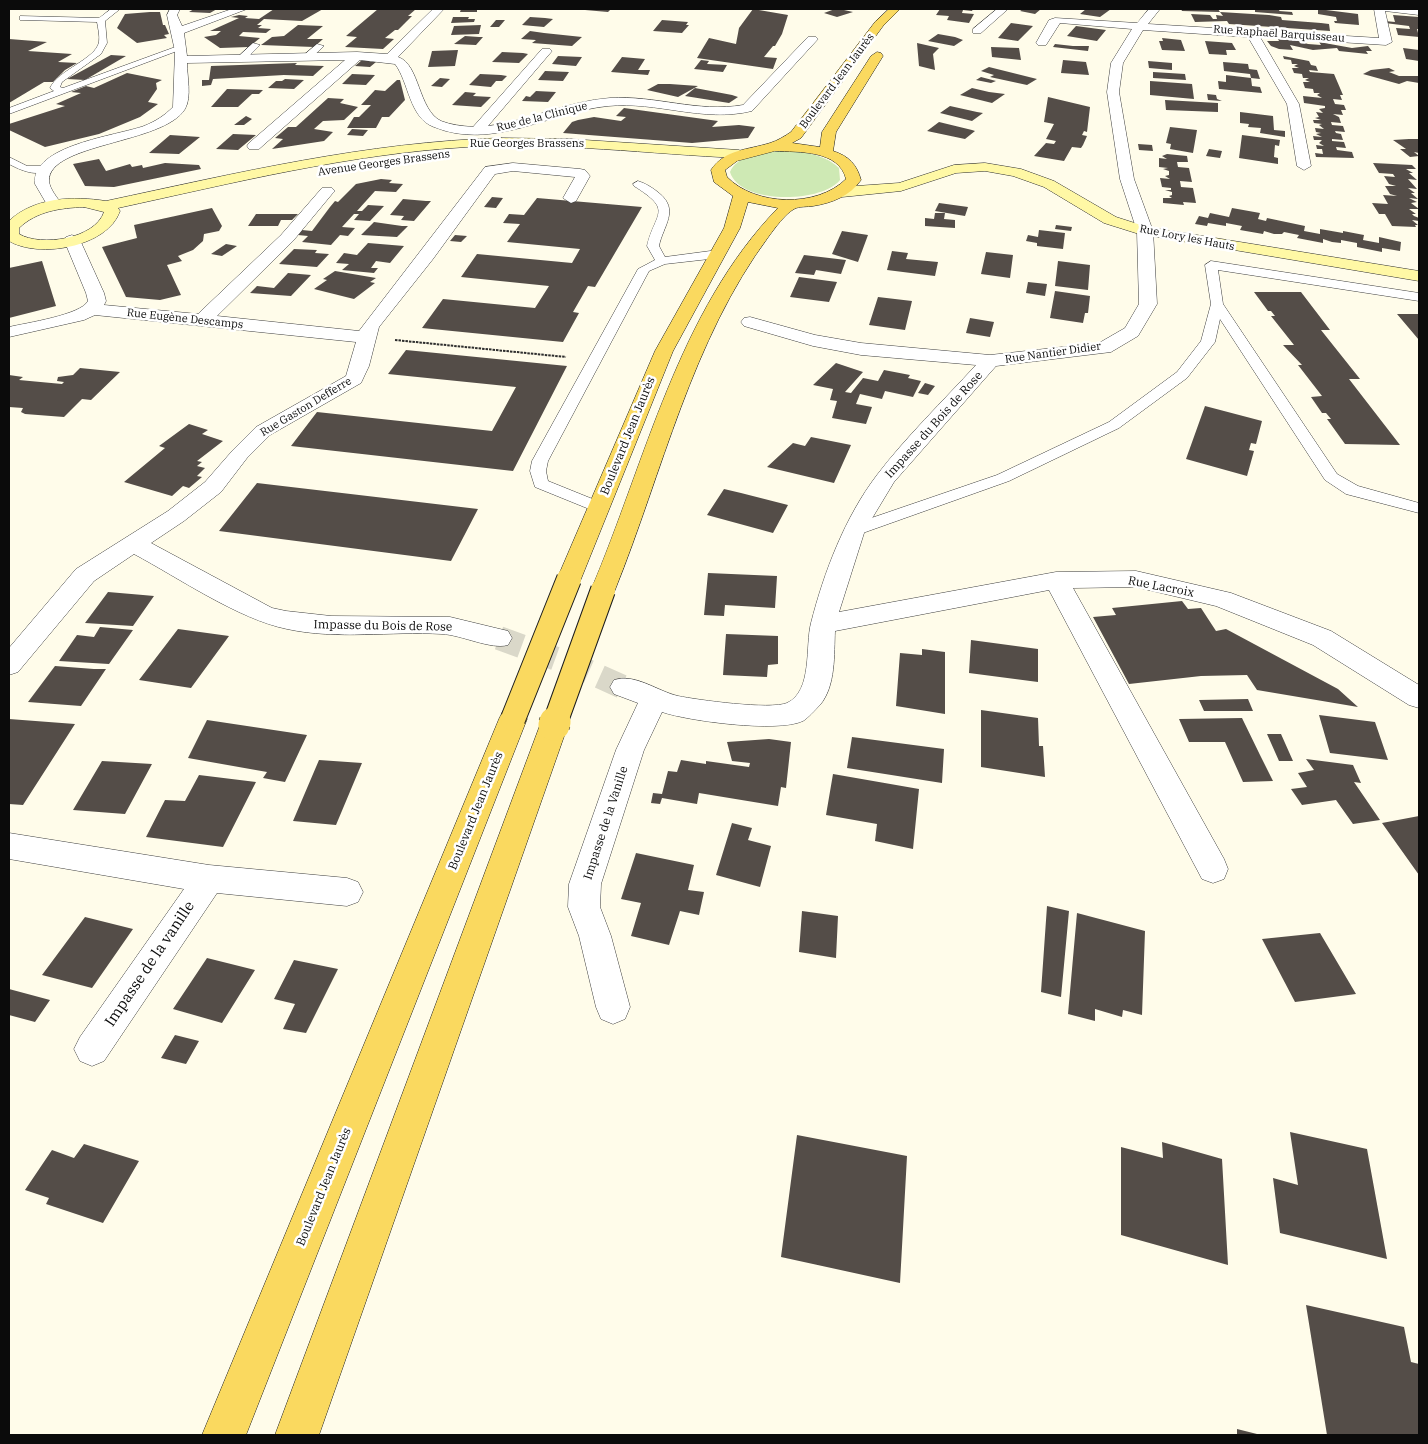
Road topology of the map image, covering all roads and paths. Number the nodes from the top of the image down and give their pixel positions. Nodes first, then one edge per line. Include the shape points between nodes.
1 (52, 9) edge
2 (116, 9) edge
3 (175, 9) edge
4 (242, 9) edge
5 (439, 9) edge
6 (895, 9) edge
7 (1003, 9) edge
8 (1155, 9) edge
9 (1379, 9) edge
10 (1389, 9) edge
11 (1419, 12) edge
12 (101, 20) junction
13 (1139, 27) junction
14 (180, 31) junction
15 (977, 31) dead end
16 (1251, 32) junction
17 (812, 39) dead end
18 (1042, 43) dead end
19 (256, 45) dead end
20 (320, 46) dead end
21 (882, 49) dead end
22 (546, 51) dead end
23 (182, 54) junction
24 (357, 56) junction
25 (307, 57) junction
26 (242, 58) junction
27 (390, 58) junction
28 (63, 92) junction
29 (9, 112) edge
30 (476, 131) junction
31 (254, 146) dead end
32 (775, 147) junction
33 (826, 153) junction
34 (739, 154) junction
35 (9, 160) edge
36 (1304, 166) dead end
37 (44, 169) junction
38 (719, 174) junction
39 (854, 180) junction
40 (638, 184) dead end
41 (880, 189) junction
42 (327, 191) dead end
43 (842, 192) junction
44 (741, 195) junction
45 (571, 198) dead end
46 (791, 203) junction
47 (54, 205) junction
48 (109, 212) junction
49 (1145, 232) junction
50 (11, 234) edge
51 (72, 240) junction
52 (718, 254) junction
53 (662, 261) junction
54 (1419, 276) edge
55 (1419, 297) edge
56 (1217, 304) junction
57 (93, 309) junction
58 (203, 320) junction
59 (750, 322) dead end
60 (9, 332) edge
61 (365, 337) junction
62 (594, 360) junction
63 (990, 362) junction
64 (599, 508) junction
65 (1419, 508) edge
66 (854, 530) junction
67 (134, 544) junction
68 (1056, 580) junction
69 (823, 624) junction
70 (499, 638) tunnel mouth
71 (9, 665) edge
72 (623, 687) tunnel mouth
73 (1419, 698) edge
74 (654, 699) junction
75 (9, 846) edge
76 (1213, 869) dead end
77 (208, 879) junction
78 (347, 892) dead end
79 (613, 1008) dead end
80 (92, 1049) dead end
81 (224, 1435) edge
82 (297, 1435) edge

1 - 12 lane via 19,19
2 - 12 lane
3 - 14 street via 172,14
4 - 14 street
5 - 27 street
6 - 32 main road, Boulevard Jean Jaurès via 879,24 854,62 796,135
7 - 15 street
8 - 13 street, Rue Nantier Didier
9 - 16 street, Rue Raphaël Barquisseau via 1386,42
10 - 11 street
12 - 28 lane via 103,44 98,52 58,81 55,88
13 - 16 street, Rue Raphaël Barquisseau
13 - 18 street, Rue Raphaël Barquisseau via 1059,20 1053,22
13 - 49 street, Rue Nantier Didier via 1117,63 1113,92 1127,178
14 - 23 street
16 - 36 street via 1293,104
17 - 30 street, Rue de la Clinique via 747,108 734,112 609,101
19 - 26 lane
20 - 25 lane
21 - 33 main road, Boulevard Jean Jaurès via 829,132
22 - 30 street
23 - 26 street
23 - 28 lane
23 - 37 street via 179,108 170,118 139,132 74,150 58,157
24 - 25 street
24 - 27 street
24 - 31 street
25 - 26 street
27 - 30 street, Rue de la Clinique via 403,66 427,117 449,128
28 - 29 lane
32 - 33 main road
32 - 34 main road
33 - 39 main road via 849,165 854,172
34 - 38 main road via 728,160
34 - 48 street, Rue Georges Brassens via 579,143 432,146 330,159 228,180
35 - 37 lane via 25,169
37 - 47 street via 41,181
38 - 44 main road via 729,189
38 - 48 street, Avenue Georges Brassens via 670,160 594,152 460,152 343,167
39 - 41 street, Rue Lory les Hauts
39 - 43 main road
40 - 53 lane via 654,194 666,211 653,245
41 - 43 street, Rue Lory les Hauts
41 - 49 street, Rue Lory les Hauts via 901,187 954,169 985,167 1016,172 1049,184 1110,220
42 - 58 street via 287,238
43 - 46 main road via 811,202
44 - 46 main road via 756,200
44 - 52 main road, Boulevard Jean Jaurès via 739,209
45 - 61 street, Rue Gaston Defferre via 582,180 580,173 513,167 490,170 370,326
46 - 82 main road, bridge via 760,236 732,278 696,347 554,725
47 - 48 street via 84,202
47 - 50 street via 26,215
48 - 51 street via 100,230
49 - 54 street, Rue Lory les Hauts
49 - 63 street, Rue Nantier Didier via 1148,304 1132,332 1104,348
50 - 51 street via 38,244
51 - 57 street via 95,293 97,301
52 - 53 lane
52 - 64 main road, Boulevard Jean Jaurès via 664,351
53 - 62 lane via 651,264 641,273
55 - 56 lane via 1211,265
56 - 65 lane via 1331,477 1352,490
56 - 66 lane via 1208,342 1182,375 1114,425 1003,478
57 - 58 street, Rue Eugène Descamps
57 - 60 street, Rue Eugène Descamps via 78,316
58 - 61 street, Rue Eugène Descamps
59 - 63 street, Rue Nantier Didier via 813,340 861,349
61 - 62 path
61 - 67 street, Rue Gaston Defferre via 360,368 354,379 263,431 214,487
62 - 64 lane via 538,471 541,484
63 - 66 street, Impasse du Bois de Rose via 885,479
64 - 81 main road, Boulevard Jean Jaurès, bridge
66 - 69 street, Impasse du Bois de Rose
67 - 70 street, Impasse du Bois de Rose via 264,614 287,622 315,626 443,625 472,629
67 - 71 street, Rue Gaston Defferre via 85,575
68 - 69 street, Rue Lacroix
68 - 73 street, Rue Lacroix via 1136,579 1222,599 1322,638
68 - 76 street
69 - 74 street, Impasse du Bois de Rose via 820,675 811,697 794,713 756,716 676,706
72 - 74 street, Impasse du Bois de Rose
74 - 79 street, Impasse de la Vanille via 630,750 586,884 584,907 595,936
75 - 77 street
77 - 78 street
77 - 80 street, Impasse de la vanille

